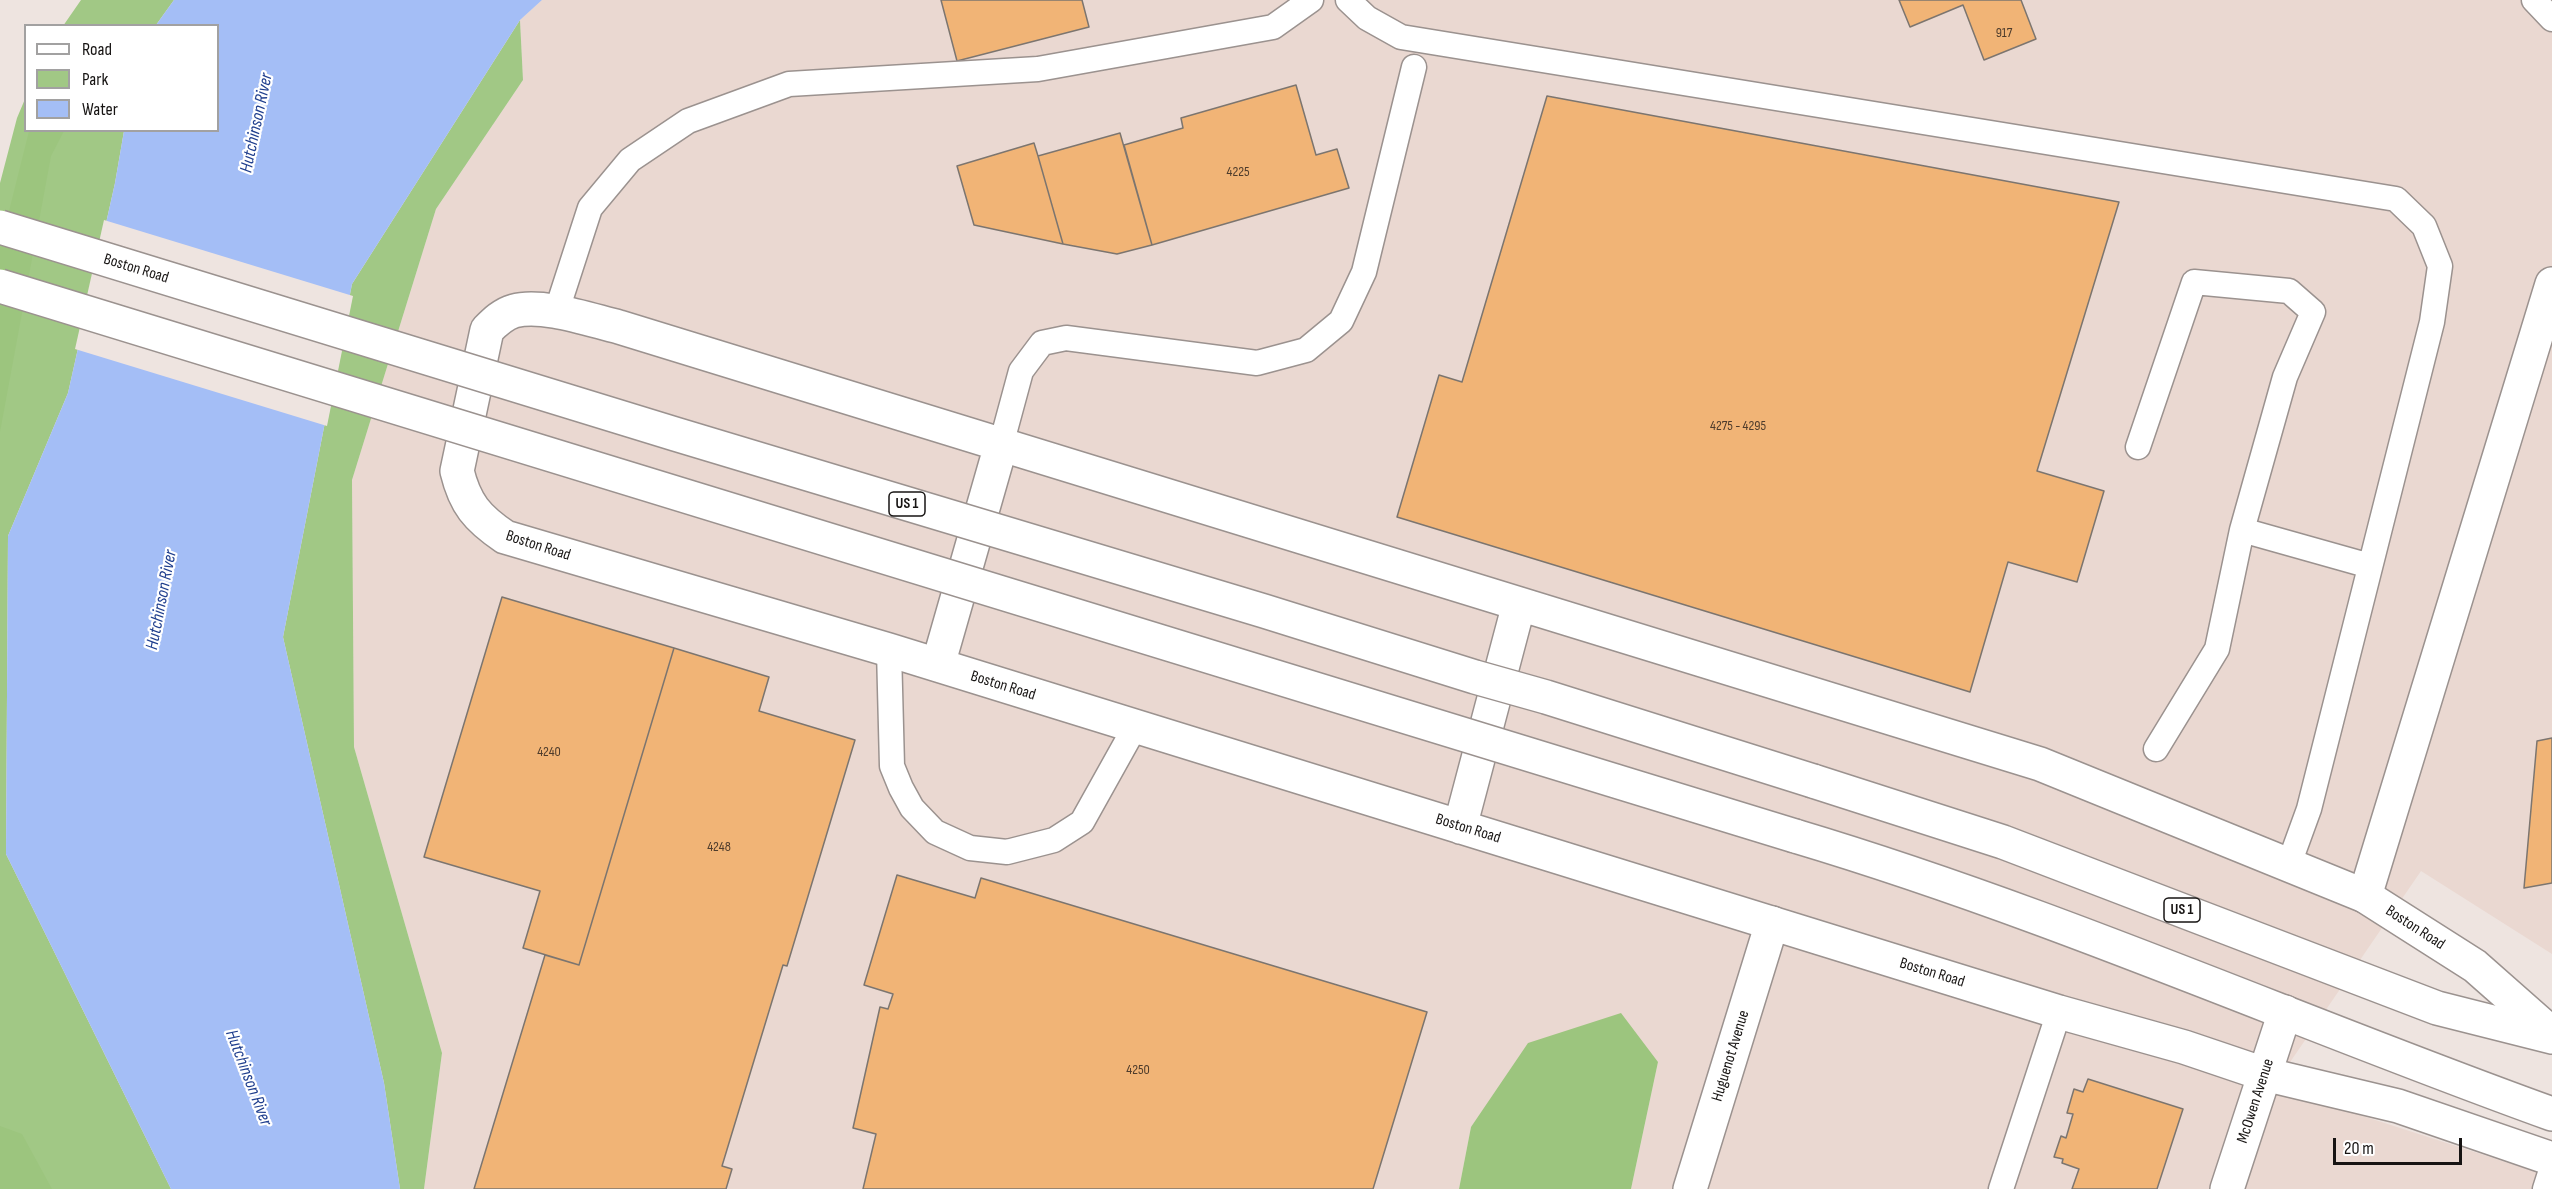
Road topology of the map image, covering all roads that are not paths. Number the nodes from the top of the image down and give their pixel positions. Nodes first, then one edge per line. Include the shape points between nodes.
1 (1311, 0) edge
2 (1348, 0) edge
3 (2534, 0) edge
4 (2552, 20) edge
5 (1414, 66) dead end
6 (0, 227) edge
7 (2552, 285) edge
8 (0, 286) edge
9 (556, 313) junction
10 (1001, 445) junction
11 (2138, 447) dead end
12 (2242, 530) junction
13 (2370, 566) junction
14 (1519, 604) junction
15 (889, 650) junction
16 (938, 665) junction
17 (1135, 726) junction
18 (2156, 749) dead end
19 (1460, 827) junction
20 (2289, 864) junction
21 (2366, 896) junction
22 (1772, 923) junction
23 (2059, 1012) junction
24 (2285, 1012) junction
25 (2552, 1036) edge
26 (2264, 1074) junction
27 (2552, 1114) edge
28 (2552, 1159) edge
29 (2552, 1167) edge
30 (1690, 1189) edge
31 (2001, 1189) edge
32 (2227, 1189) edge
33 (2545, 1189) edge

1 - 9 lane via 1273,27 1038,69 789,84 688,121 630,160 590,208
2 - 13 lane via 1367,18 1401,37 2397,199 2424,226 2440,266 2432,322
3 - 4 lane
5 - 10 lane via 1364,272 1341,321 1306,350 1257,363 1066,338 1042,343 1021,371
6 - 25 street, Boston Road / US 1, bridge via 1813,781 2003,842 2437,1008
7 - 21 street
8 - 24 street, bridge via 1871,858 2080,931
9 - 10 street, Boston Road via 619,327
9 - 15 street, Boston Road via 513,311 487,330 457,471 462,493 486,524 505,537
10 - 14 street, Boston Road
10 - 16 street
11 - 12 lane via 2194,282 2289,291 2313,312 2285,377
12 - 13 lane
12 - 18 lane via 2217,649
13 - 20 lane via 2309,809
14 - 19 street
14 - 20 street, Boston Road via 2040,764
15 - 16 street, Boston Road
15 - 17 lane via 892,766 912,808 935,832 970,848 1007,852 1054,840 1082,822
16 - 17 street, Boston Road
17 - 19 street, Boston Road
19 - 22 street, Boston Road
20 - 21 street, Boston Road
21 - 25 street, Boston Road via 2475,966
22 - 23 street, Boston Road
22 - 30 street, Huguenot Avenue
23 - 26 street, Boston Road
23 - 31 lane
24 - 26 street, McOwen Avenue
24 - 27 street
26 - 28 street, Boston Road via 2398,1106
26 - 32 street, McOwen Avenue
29 - 33 lane

